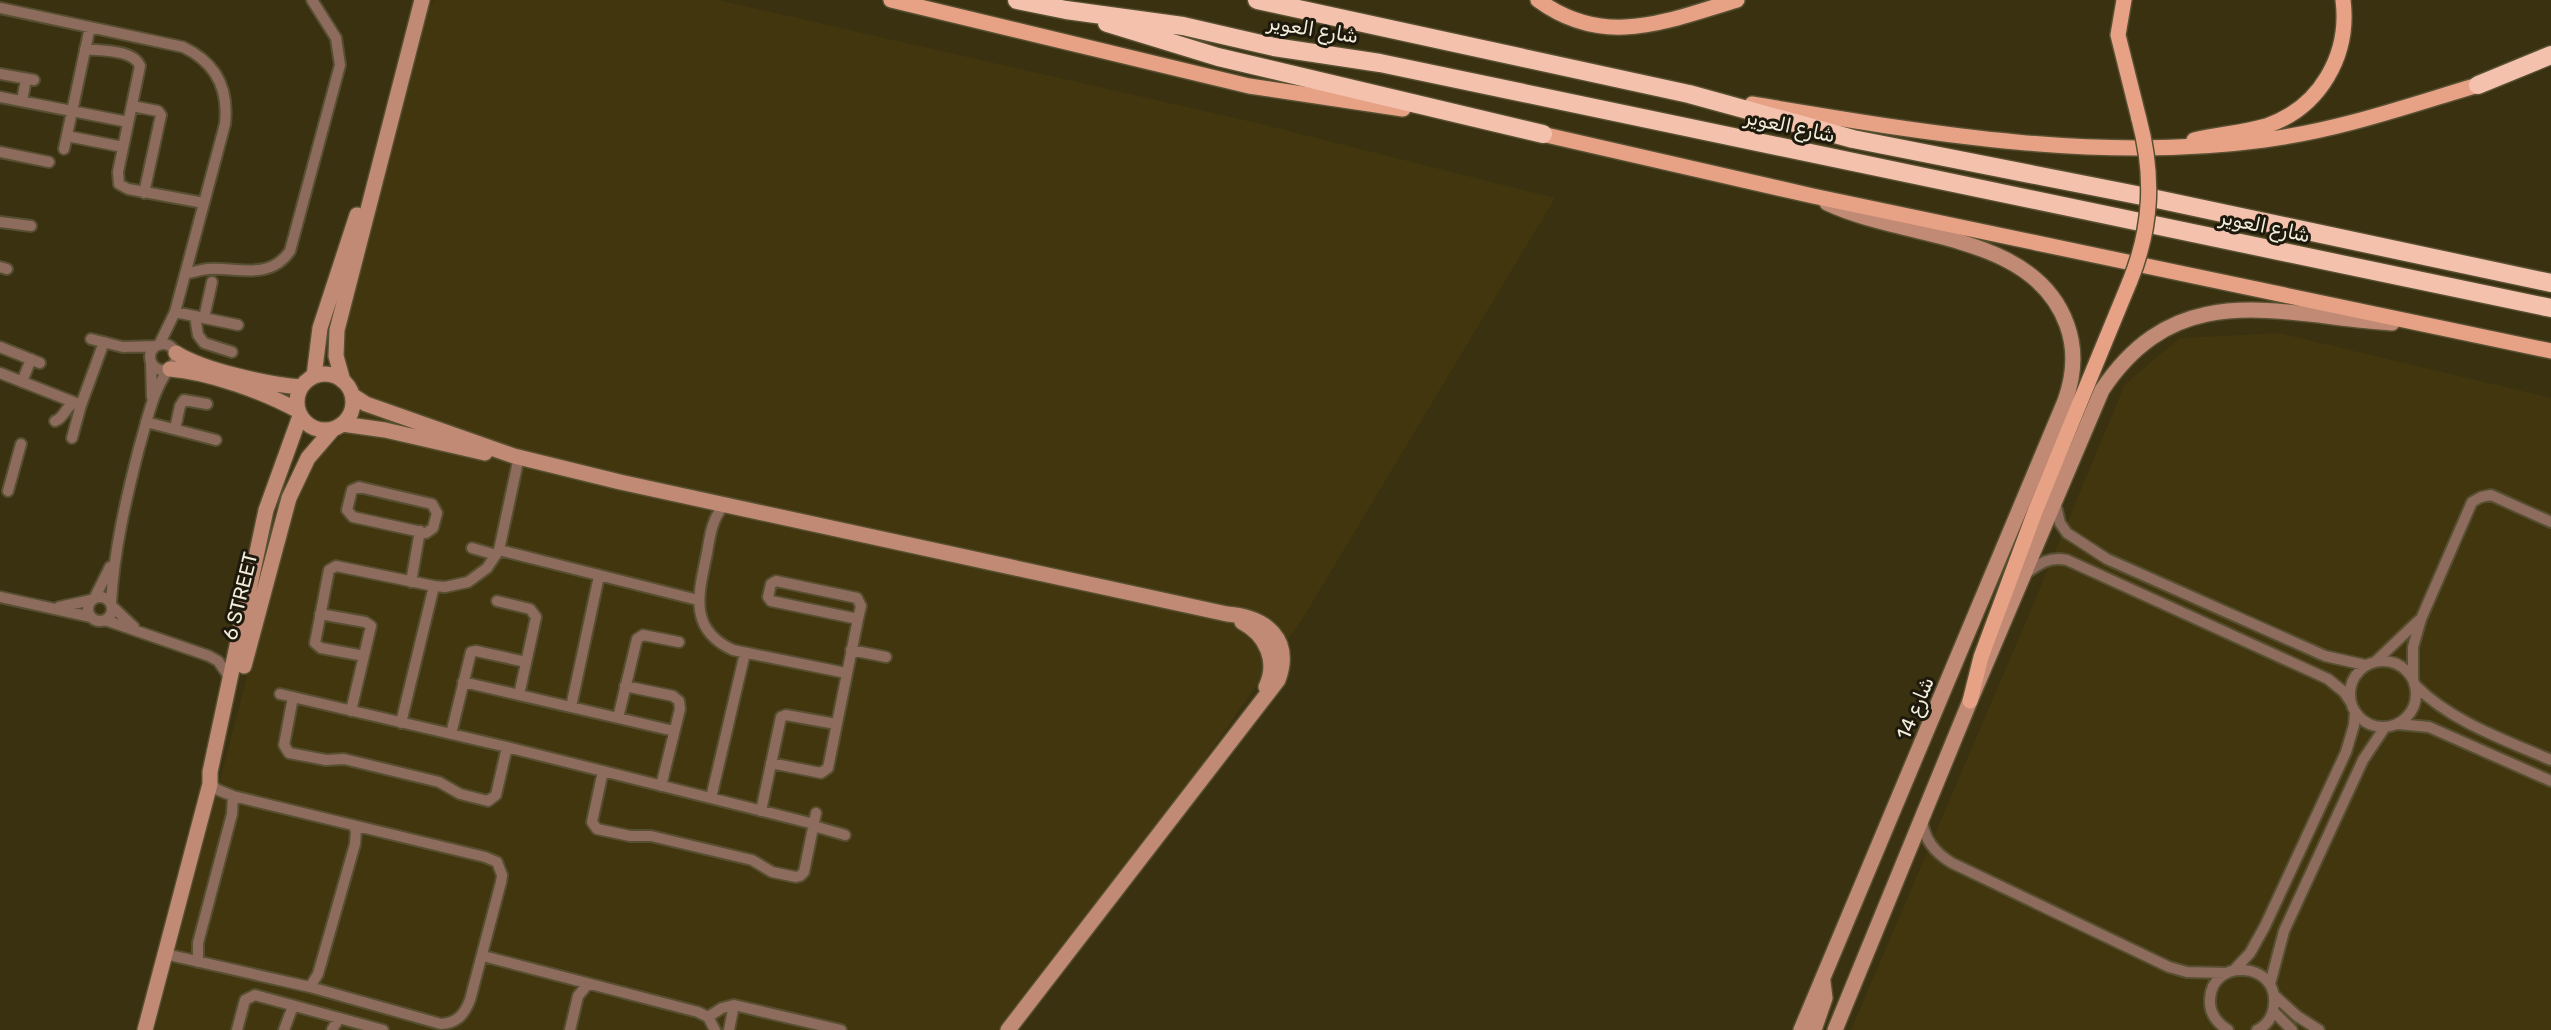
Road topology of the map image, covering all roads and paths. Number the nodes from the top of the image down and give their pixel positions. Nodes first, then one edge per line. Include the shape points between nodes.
1 (312, 0) edge
2 (414, 0) edge
3 (422, 0) edge
4 (891, 0) edge
5 (1017, 0) edge
6 (1257, 0) edge
7 (1280, 0) edge
8 (1538, 0) edge
9 (1737, 0) edge
10 (2124, 0) edge
11 (2343, 0) edge
12 (16, 6) edge
13 (0, 8) edge
14 (1066, 10) junction
15 (1308, 10) junction
16 (90, 27) junction
17 (85, 49) junction
18 (2551, 55) edge
19 (2551, 64) edge
20 (0, 74) edge
21 (2478, 85) junction
22 (1689, 94) junction
23 (0, 97) edge
24 (22, 101) junction
25 (132, 106) junction
26 (72, 111) junction
27 (129, 122) junction
28 (1543, 134) junction
29 (66, 136) junction
30 (123, 147) junction
31 (2159, 148) junction
32 (64, 149) dead end
33 (0, 152) edge
34 (50, 162) dead end
35 (144, 193) junction
36 (1813, 196) junction
37 (204, 203) junction
38 (0, 222) edge
39 (31, 226) dead end
40 (185, 274) junction
41 (212, 282) dead end
42 (2551, 283) edge
43 (2551, 308) edge
44 (175, 312) junction
45 (199, 317) junction
46 (238, 325) dead end
47 (2435, 326) junction
48 (91, 339) dead end
49 (104, 342) junction
50 (158, 345) junction
51 (0, 347) edge
52 (123, 347) junction
53 (175, 351) junction
54 (232, 351) dead end
55 (2551, 351) edge
56 (151, 362) junction
57 (169, 369) junction
58 (0, 373) edge
59 (314, 376) junction
60 (343, 381) junction
61 (22, 382) junction
62 (301, 387) junction
63 (352, 395) junction
64 (152, 400) junction
65 (78, 404) junction
66 (207, 404) dead end
67 (299, 413) junction
68 (55, 422) dead end
69 (146, 422) junction
70 (338, 426) junction
71 (175, 429) junction
72 (72, 438) dead end
73 (216, 440) dead end
74 (21, 444) dead end
75 (517, 456) junction
76 (6, 490) edge
77 (709, 501) junction
78 (2055, 502) junction
79 (724, 505) junction
80 (2551, 522) edge
81 (713, 523) junction
82 (420, 531) junction
83 (472, 548) dead end
84 (498, 552) junction
85 (115, 555) junction
86 (2081, 566) junction
87 (2025, 574) junction
88 (2142, 574) junction
89 (598, 576) junction
90 (411, 582) junction
91 (434, 586) junction
92 (0, 597) edge
93 (93, 599) junction
94 (698, 600) junction
95 (497, 601) dead end
96 (112, 604) junction
97 (47, 608) junction
98 (320, 614) junction
99 (91, 617) junction
100 (858, 619) junction
101 (2421, 619) junction
102 (105, 620) junction
103 (139, 632) junction
104 (679, 642) dead end
105 (238, 643) junction
106 (851, 650) junction
107 (745, 653) junction
108 (209, 656) junction
109 (364, 656) junction
110 (886, 657) dead end
111 (2376, 661) junction
112 (526, 662) junction
113 (2365, 665) junction
114 (846, 673) junction
115 (231, 679) junction
116 (463, 682) junction
117 (2414, 683) junction
118 (626, 686) junction
119 (280, 694) dead end
120 (519, 695) junction
121 (293, 697) junction
122 (1970, 700) junction
123 (2350, 700) junction
124 (571, 707) junction
125 (351, 711) junction
126 (2355, 712) junction
127 (618, 718) junction
128 (401, 723) junction
129 (836, 724) junction
130 (2398, 724) junction
131 (2385, 727) junction
132 (675, 731) junction
133 (451, 734) junction
134 (507, 747) junction
135 (2551, 760) edge
136 (771, 764) junction
137 (603, 771) junction
138 (2551, 781) edge
139 (210, 784) junction
140 (661, 786) junction
141 (233, 796) junction
142 (711, 798) junction
143 (761, 811) junction
144 (1922, 818) junction
145 (815, 821) junction
146 (353, 825) junction
147 (845, 835) dead end
148 (165, 954) junction
149 (487, 957) dead end
150 (198, 962) junction
151 (2231, 971) junction
152 (1822, 979) junction
153 (2270, 984) junction
154 (587, 985) junction
155 (309, 987) junction
156 (2275, 996) junction
157 (734, 1005) junction
158 (293, 1006) junction
159 (2211, 1010) junction
160 (2274, 1012) junction
161 (708, 1017) junction
162 (339, 1018) junction
163 (369, 1028) edge
164 (145, 1030) edge
165 (237, 1030) edge
166 (284, 1030) edge
167 (332, 1030) edge
168 (383, 1030) edge
169 (570, 1030) edge
170 (715, 1030) edge
171 (729, 1030) edge
172 (842, 1030) edge
173 (1008, 1030) edge
174 (1801, 1030) edge
175 (1814, 1030) edge
176 (1835, 1030) edge
177 (2211, 1030) edge
178 (2228, 1030) edge
179 (2257, 1030) edge
180 (2292, 1030) edge
181 (2319, 1030) edge

1 - 40 street via 336,38 341,56 290,251 279,264 263,271 207,269
2 - 59 street via 355,222 320,328
3 - 60 street via 337,330 336,356
4 - 28 main road via 1249,86
5 - 14 highway, شارع العوير
6 - 15 highway, شارع العوير
7 - 15 highway
8 - 9 main road via 1567,18 1627,29
10 - 122 main road, bridge via 2118,35 2149,167 2150,200 2142,250 2036,509 1981,657
11 - 31 main road via 2344,37 2337,60 2325,82 2299,108 2266,125
12 - 13 street
12 - 16 street
14 - 28 highway via 1218,57
14 - 43 highway, شارع العوير via 1183,26 1274,47 1380,63
15 - 22 highway, شارع العوير
16 - 17 street
16 - 37 street via 183,47 195,52 215,71 222,83 226,110
17 - 25 street via 137,60 140,66
17 - 26 street
18 - 21 highway
19 - 21 main road
20 - 24 street via 30,79
21 - 31 main road via 2325,130 2230,144
22 - 31 main road via 1939,135 2038,144
22 - 42 highway, شارع العوير via 1853,139
23 - 24 street
24 - 26 street
25 - 27 street
25 - 35 street via 161,115
26 - 27 street
26 - 29 street
27 - 30 street
28 - 36 main road
29 - 30 street
29 - 32 street
30 - 35 street via 119,184
33 - 34 street
35 - 37 street
36 - 47 main road
36 - 152 street, شارع 14 via 1868,218 1998,254 2030,273 2055,300 2069,332 2073,367 2065,401
37 - 40 street
38 - 39 street
40 - 44 street
41 - 45 street
44 - 45 street
44 - 50 street
44 - 53 street
45 - 46 street
45 - 54 street via 198,335 204,344
47 - 55 main road
47 - 78 street via 2251,309 2216,311 2182,320 2143,343 2112,375
48 - 49 street
49 - 52 street
49 - 65 street
50 - 52 street
50 - 53 street via 170,346
50 - 56 street via 152,350
51 - 61 street via 36,361
52 - 56 street
53 - 57 street via 176,362
53 - 62 street via 195,362 278,386
56 - 57 street via 158,370
56 - 64 street
57 - 64 street
57 - 67 street via 193,372 265,394
58 - 61 street
59 - 60 street via 326,374
59 - 62 street
60 - 63 street
61 - 65 street
62 - 67 street via 297,396
63 - 70 street via 351,411
63 - 75 street via 366,404
64 - 69 street
65 - 68 street via 68,406
65 - 72 street
66 - 71 street via 184,400
67 - 70 street via 315,429
67 - 105 street, 6 STREET via 269,496
69 - 71 street
69 - 85 street
70 - 75 street via 385,430 498,456
70 - 139 street, 6 STREET via 308,458 288,498 218,769
71 - 73 street
74 - 76 street
75 - 77 street
75 - 84 street
77 - 79 street
77 - 81 street
78 - 87 street
78 - 88 street via 2060,523 2072,538
79 - 81 street
79 - 173 street via 1243,616 1257,620 1275,635 1281,646 1282,669 1278,680
80 - 101 street via 2497,497 2486,495 2476,499 2469,506
81 - 94 street
82 - 82 street via 433,528 437,513 432,504 359,487 350,492 347,510 353,517
82 - 90 street
83 - 84 street
84 - 89 street
84 - 91 street via 487,568 468,582
85 - 93 street
85 - 96 street
86 - 87 street via 2056,558
86 - 88 street via 2082,558 2090,555
86 - 123 street via 2328,680
87 - 122 street
88 - 113 street via 2325,656
89 - 94 street
89 - 124 street
90 - 91 street
90 - 98 street via 333,566
91 - 128 street
92 - 97 street
93 - 96 street via 104,597
93 - 97 street
93 - 99 street via 88,609
94 - 107 street via 702,621 714,639
95 - 112 street via 534,612
96 - 102 street via 111,614
96 - 103 street
97 - 99 street
98 - 109 street via 315,641 319,647
98 - 109 street via 369,624
99 - 102 street
100 - 100 street via 861,606 857,598 776,581 771,584 771,601
100 - 106 street
101 - 111 street
101 - 117 street via 2414,647
102 - 103 street
103 - 108 street
104 - 118 street via 638,637
105 - 108 street via 225,653
105 - 115 street, 6 STREET
106 - 110 street
106 - 114 street
107 - 114 street
107 - 142 street
108 - 115 street via 218,661
109 - 125 street
111 - 113 street
111 - 117 street via 2398,664
112 - 116 street via 473,651 468,656
112 - 120 street
113 - 123 street via 2352,681
114 - 129 street
115 - 139 street, 6 STREET
116 - 120 street
116 - 133 street
117 - 130 street via 2413,708
117 - 135 street via 2441,707 2470,724
118 - 127 street
118 - 132 street via 676,698 680,705
119 - 121 street
120 - 124 street
121 - 125 street
121 - 134 street via 284,745 289,753 344,759 439,782 460,794 483,800 496,795
122 - 144 street
123 - 126 street
124 - 127 street
125 - 128 street
126 - 131 street via 2363,721
126 - 151 street via 2346,752 2262,933 2250,953
127 - 132 street
128 - 133 street
129 - 136 street via 783,716
129 - 136 street via 826,771
130 - 131 street
130 - 138 street via 2436,730
131 - 153 street via 2363,760 2284,931
132 - 140 street
133 - 134 street
134 - 137 street
136 - 143 street
137 - 140 street
137 - 145 street via 592,822 597,829 651,836 747,858 768,871 796,877 804,872
139 - 141 street
139 - 148 street, 6 STREET
140 - 142 street
141 - 146 street
141 - 150 street via 232,814 198,943
142 - 143 street
143 - 145 street
144 - 151 street via 1929,843 1952,863 2169,967 2187,972
144 - 176 street
145 - 147 street
146 - 155 street via 355,844 318,974
146 - 155 street via 497,862 502,875 473,991 463,1015 441,1024
148 - 150 street
148 - 164 street, 6 STREET
149 - 154 street
150 - 155 street
151 - 153 street via 2255,971
151 - 159 street via 2212,989
152 - 174 street, شارع 14
152 - 175 street via 1825,998
153 - 156 street
154 - 161 street
154 - 169 street via 578,996
156 - 160 street
156 - 181 street
157 - 161 street
157 - 171 street
157 - 172 street
158 - 162 street
158 - 165 street via 251,996 245,1000
158 - 166 street
159 - 177 street
159 - 178 street
160 - 179 street
160 - 180 street
161 - 170 street
162 - 163 street
162 - 167 street
163 - 168 street

